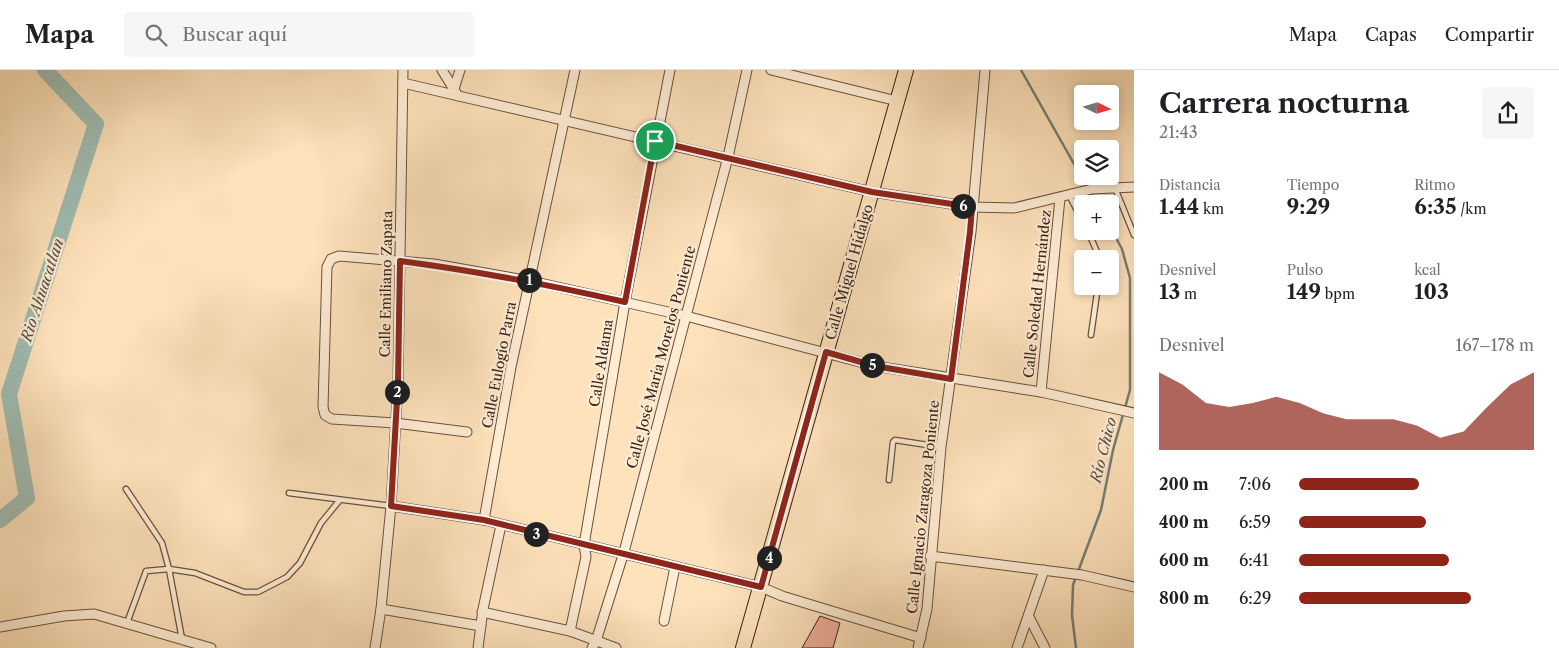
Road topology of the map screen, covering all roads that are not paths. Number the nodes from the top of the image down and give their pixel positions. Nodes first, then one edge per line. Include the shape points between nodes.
1 (403, 70) edge
2 (442, 70) edge
3 (460, 70) edge
4 (575, 70) edge
5 (670, 70) edge
6 (747, 70) edge
7 (771, 70) edge
8 (906, 70) edge
9 (985, 70) edge
10 (403, 83) junction
11 (456, 92) junction
12 (897, 101) junction
13 (563, 121) junction
14 (655, 141) junction
15 (728, 157) junction
16 (1114, 187) junction
17 (1134, 187) edge
18 (872, 192) junction
19 (1069, 195) junction
20 (1074, 205) edge
21 (972, 207) junction
22 (1134, 235) edge
23 (400, 261) junction
24 (531, 281) junction
25 (1097, 295) edge
26 (625, 302) junction
27 (686, 316) junction
28 (1091, 335) dead end
29 (826, 352) junction
30 (951, 379) junction
31 (1040, 392) junction
32 (1134, 413) edge
33 (395, 423) junction
34 (467, 432) dead end
35 (941, 446) junction
36 (889, 480) dead end
37 (126, 490) dead end
38 (289, 493) dead end
39 (339, 501) junction
40 (391, 506) junction
41 (484, 520) junction
42 (501, 525) junction
43 (584, 545) junction
44 (624, 552) junction
45 (930, 556) junction
46 (675, 567) junction
47 (169, 569) junction
48 (1044, 570) junction
49 (761, 587) junction
50 (1134, 587) edge
51 (382, 609) junction
52 (482, 612) junction
53 (1029, 617) junction
54 (664, 622) dead end
55 (127, 623) junction
56 (482, 626) junction
57 (0, 627) edge
58 (570, 631) junction
59 (921, 638) junction
60 (182, 639) junction
61 (594, 645) edge
62 (211, 648) edge
63 (375, 648) edge
64 (478, 648) edge
65 (616, 648) edge
66 (743, 648) edge
67 (918, 648) edge
68 (1017, 648) edge
69 (1045, 648) edge

1 - 10 street, Calle Emiliano Zapata
2 - 11 street
3 - 11 street
4 - 13 street, Calle Eulogio Parra
5 - 14 street, Calle Aldama
6 - 15 street, Calle José María Morelos Poniente
7 - 12 street
8 - 12 main road, Calle Miguel Hidalgo
9 - 21 street, Calle Ignacio Zaragoza Poniente
10 - 11 street
10 - 23 street, Calle Emiliano Zapata
11 - 13 street
12 - 18 main road, Calle Miguel Hidalgo
13 - 14 street
13 - 24 street, Calle Eulogio Parra
14 - 15 street
14 - 26 street, Calle Aldama
15 - 18 street
15 - 27 street, Calle José María Morelos Poniente
16 - 17 street
16 - 19 street
16 - 22 lane
18 - 21 street
18 - 29 main road, Calle Miguel Hidalgo
19 - 20 lane
19 - 21 street via 1014,208
19 - 31 street, Calle Soledad Hernández
21 - 30 street, Calle Ignacio Zaragoza Poniente
23 - 24 street
23 - 33 street, Calle Emiliano Zapata
23 - 33 street via 339,256 330,259 327,267 325,415 332,419
24 - 26 street
24 - 41 street, Calle Eulogio Parra via 511,367
25 - 28 lane
26 - 27 street
26 - 43 street, Calle Aldama
27 - 29 street
27 - 44 street, Calle José María Morelos Poniente
29 - 30 street via 875,366
29 - 49 main road, Calle Miguel Hidalgo
30 - 31 street
30 - 35 street, Calle Ignacio Zaragoza Poniente
31 - 32 street
33 - 34 street
33 - 40 street, Calle Emiliano Zapata
35 - 36 lane via 895,440
35 - 45 street, Calle Ignacio Zaragoza Poniente
37 - 47 lane via 162,543
38 - 39 lane
39 - 40 lane
39 - 47 lane via 321,522 300,563 288,577 258,592 244,592 196,573
40 - 41 street
40 - 51 street, Calle Emiliano Zapata
41 - 42 street
42 - 43 street
42 - 52 street
43 - 44 street
43 - 58 street, Calle Aldama via 586,557
44 - 46 street
44 - 61 street, Calle José María Morelos Poniente
45 - 48 street
45 - 59 street, Calle Ignacio Zaragoza Poniente via 927,609
46 - 49 street
46 - 54 street
47 - 55 lane via 146,571
47 - 60 lane
48 - 50 street
48 - 53 street
49 - 59 street
49 - 66 main road, Calle Miguel Hidalgo
51 - 56 street
51 - 63 street, Calle Emiliano Zapata
52 - 56 street
52 - 58 street
53 - 68 street
53 - 69 street
55 - 57 street via 94,614
55 - 60 street
56 - 64 street
58 - 61 street
59 - 67 street, Calle Ignacio Zaragoza Poniente
60 - 62 street
61 - 65 street

